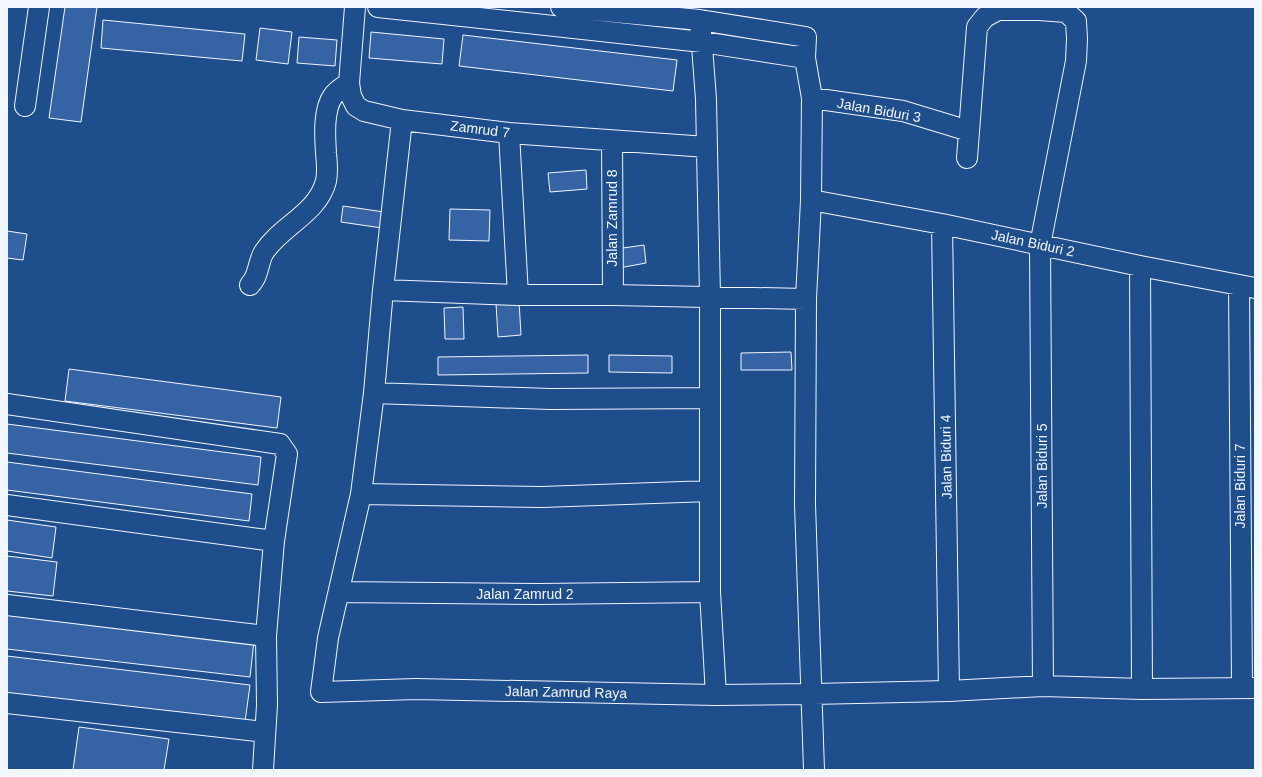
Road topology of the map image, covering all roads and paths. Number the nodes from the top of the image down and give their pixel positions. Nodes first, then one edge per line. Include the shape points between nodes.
1 (38, 7) edge
2 (355, 7) edge
3 (378, 7) edge
4 (561, 7) edge
5 (700, 20) junction
6 (702, 42) junction
7 (805, 58) junction
8 (349, 83) junction
9 (812, 98) junction
10 (25, 106) dead end
11 (402, 120) junction
12 (969, 131) junction
13 (509, 133) junction
14 (612, 141) junction
15 (707, 147) junction
16 (966, 158) dead end
17 (810, 200) junction
18 (942, 224) junction
19 (1040, 245) junction
20 (1140, 266) junction
21 (250, 285) dead end
22 (1247, 286) edge
23 (383, 290) junction
24 (518, 295) junction
25 (613, 295) junction
26 (710, 297) junction
27 (806, 299) junction
28 (374, 394) junction
29 (710, 398) junction
30 (7, 404) edge
31 (710, 491) junction
32 (361, 494) junction
33 (7, 506) edge
34 (274, 541) junction
35 (339, 592) junction
36 (710, 592) junction
37 (7, 605) edge
38 (266, 636) junction
39 (1043, 686) junction
40 (1248, 688) edge
41 (1142, 689) junction
42 (949, 690) junction
43 (812, 694) junction
44 (716, 695) junction
45 (7, 703) edge
46 (265, 732) junction
47 (263, 770) edge
48 (814, 770) edge

1 - 10 street
2 - 8 street, Zamrud 7
3 - 6 street
4 - 5 street
5 - 6 street
5 - 7 street via 806,37
6 - 7 street
6 - 15 street
7 - 9 street
8 - 11 street, Zamrud 7 via 356,106 364,111
8 - 21 street via 338,90 328,109 325,123 328,173 318,198 264,253
9 - 12 street, Jalan Biduri 3 via 903,111
9 - 17 street
11 - 13 street, Zamrud 7
11 - 23 street
12 - 16 street, Jalan Biduri 5
12 - 19 street, Jalan Biduri 5 via 976,32 985,17 998,10 1066,12 1076,21 1076,61
13 - 14 street, Zamrud 7
13 - 24 street
14 - 15 street, Zamrud 7
14 - 25 street, Jalan Zamrud 8
15 - 26 street
17 - 18 street, Jalan Biduri 2
17 - 27 street
18 - 19 street, Jalan Biduri 2
18 - 42 street, Jalan Biduri 4
19 - 20 street, Jalan Biduri 2
19 - 39 street, Jalan Biduri 5
20 - 22 street, Jalan Biduri 2
20 - 41 street
22 - 40 street, Jalan Biduri 7
23 - 24 street
23 - 28 street
24 - 25 street
25 - 26 street
26 - 27 street
26 - 29 street
27 - 43 street via 804,504
28 - 29 street via 550,399
28 - 32 street
29 - 31 street
30 - 34 street via 280,444 287,454
31 - 32 street via 542,497
31 - 36 street
32 - 35 street
33 - 34 street
34 - 38 street
35 - 36 street, Jalan Zamrud 2
35 - 44 street, Jalan Zamrud Raya via 328,638 321,692 416,689
36 - 44 street
37 - 38 street
38 - 46 street
39 - 41 street, Jalan Zamrud Raya
39 - 42 street, Jalan Zamrud Raya
40 - 41 street, Jalan Zamrud Raya
42 - 43 street, Jalan Zamrud Raya
43 - 44 street, Jalan Zamrud Raya
43 - 48 street
45 - 46 street
46 - 47 street

